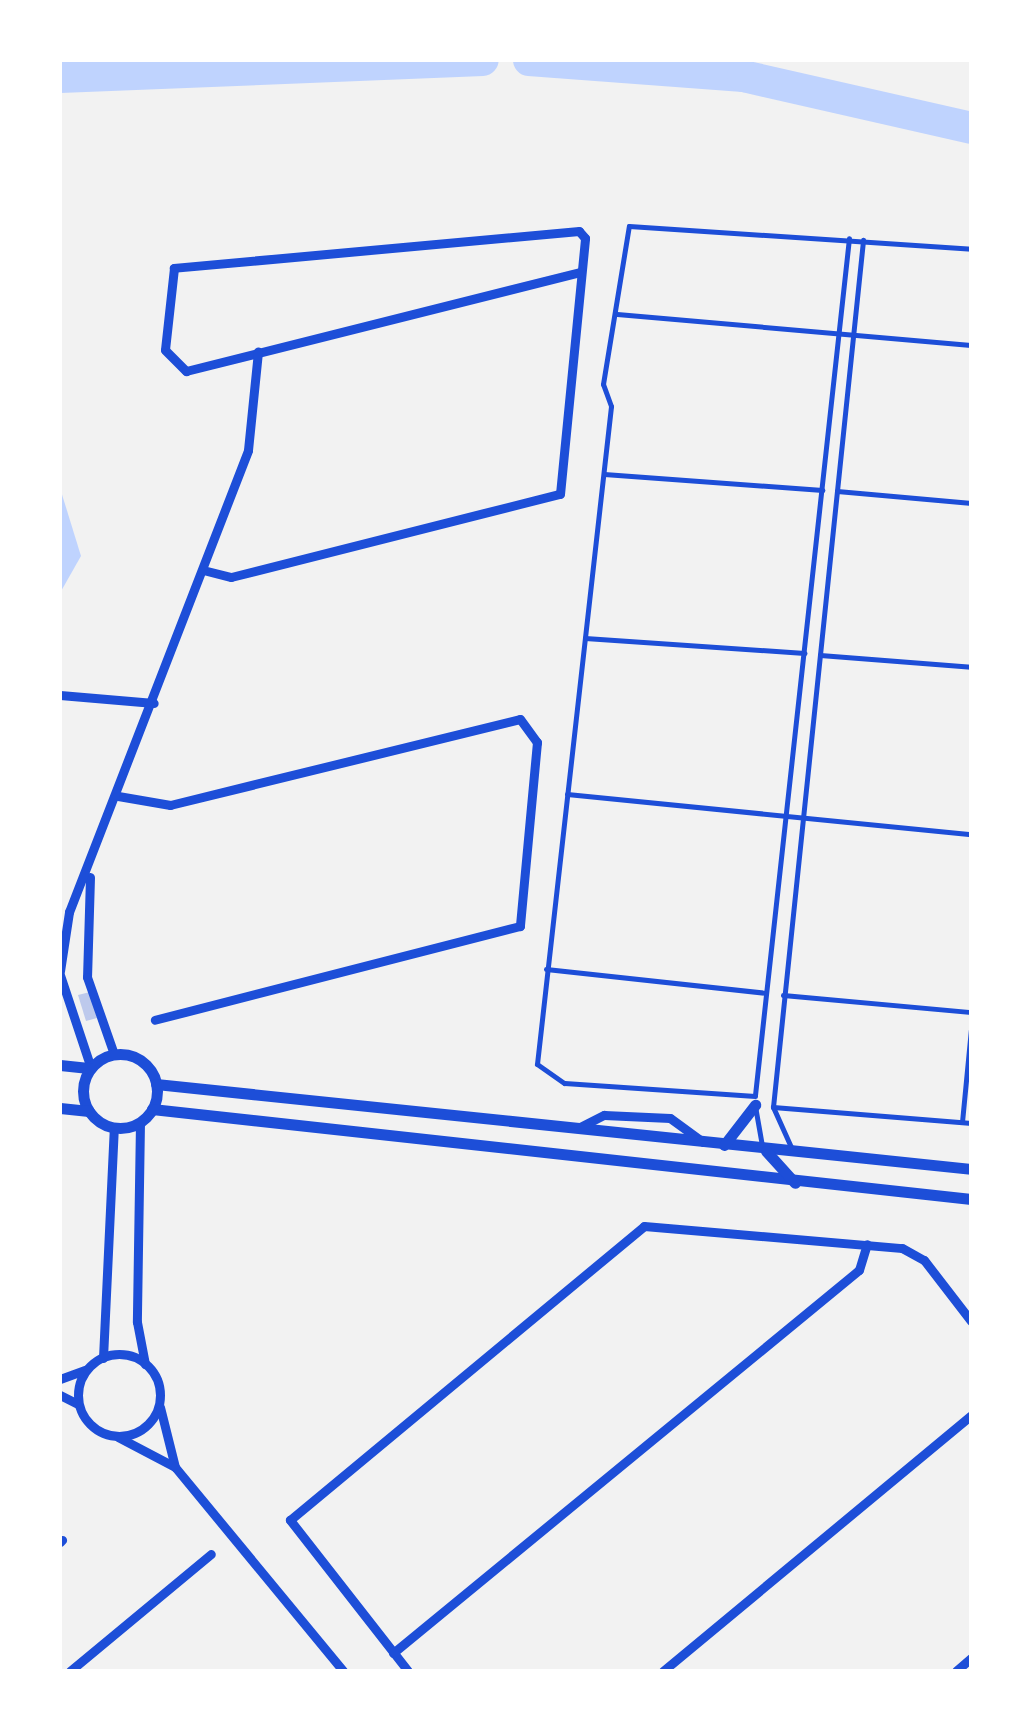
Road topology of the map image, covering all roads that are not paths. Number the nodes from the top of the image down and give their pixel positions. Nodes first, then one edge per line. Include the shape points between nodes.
1 (849, 238) junction
2 (864, 240) junction
3 (971, 249) edge
4 (582, 272) junction
5 (617, 314) junction
6 (839, 334) junction
7 (853, 336) junction
8 (971, 346) edge
9 (258, 352) junction
10 (604, 474) junction
11 (822, 490) junction
12 (837, 491) junction
13 (971, 503) edge
14 (203, 570) junction
15 (585, 638) junction
16 (804, 653) junction
17 (820, 655) junction
18 (971, 666) edge
19 (60, 695) edge
20 (154, 703) junction
21 (567, 794) junction
22 (118, 796) junction
23 (786, 816) junction
24 (803, 817) junction
25 (971, 834) edge
26 (90, 869) junction
27 (62, 924) edge
28 (90, 929) junction
29 (546, 970) junction
30 (60, 973) edge
31 (766, 993) junction
32 (783, 995) junction
33 (971, 1012) edge
34 (155, 1020) dead end
35 (971, 1029) edge
36 (114, 1054) junction
37 (60, 1064) edge
38 (91, 1068) junction
39 (156, 1084) junction
40 (755, 1100) junction
41 (773, 1106) junction
42 (60, 1108) edge
43 (152, 1109) junction
44 (89, 1111) junction
45 (140, 1122) junction
46 (962, 1122) junction
47 (971, 1123) edge
48 (114, 1127) junction
49 (573, 1130) junction
50 (705, 1145) junction
51 (720, 1146) junction
52 (766, 1151) junction
53 (800, 1155) junction
54 (971, 1169) edge
55 (795, 1183) junction
56 (971, 1199) edge
57 (866, 1244) junction
58 (971, 1321) edge
59 (102, 1358) junction
60 (145, 1364) junction
61 (88, 1368) junction
62 (60, 1379) edge
63 (60, 1395) edge
64 (159, 1401) junction
65 (78, 1404) junction
66 (971, 1414) edge
67 (118, 1437) junction
68 (175, 1467) junction
69 (210, 1554) dead end
70 (393, 1653) junction
71 (971, 1658) edge
72 (70, 1671) edge
73 (342, 1671) edge
74 (408, 1671) edge
75 (663, 1671) edge
76 (956, 1671) edge

1 - 2 lane
1 - 5 lane via 631,220
1 - 6 lane
2 - 3 lane
2 - 7 lane
4 - 9 street
4 - 9 street via 579,231 174,268 168,360 186,371
4 - 14 street via 560,494 230,577
5 - 6 lane
5 - 10 lane via 604,384
6 - 7 lane
6 - 11 lane
7 - 8 lane
7 - 12 lane
9 - 14 street via 248,450
10 - 11 lane
10 - 15 lane
11 - 16 lane
12 - 13 lane
12 - 17 lane
14 - 20 street
15 - 16 lane
15 - 21 lane
16 - 23 lane
17 - 18 lane
17 - 24 lane
19 - 20 street
20 - 22 street
21 - 23 lane
21 - 29 lane
22 - 26 street
22 - 34 street via 170,805 520,719 537,742 522,918 512,930
23 - 24 lane
23 - 31 lane
24 - 25 lane
24 - 32 lane
26 - 27 street
26 - 28 street
27 - 28 street
27 - 30 street
28 - 36 street via 87,977
29 - 31 lane
29 - 40 lane via 540,1073 564,1084
30 - 38 street
31 - 40 lane
32 - 33 lane
32 - 41 lane
35 - 46 lane
36 - 38 street
36 - 39 street via 146,1064
37 - 38 street
38 - 44 street via 83,1089
39 - 43 street
39 - 49 street
40 - 51 street via 744,1129
40 - 52 lane
41 - 46 lane
41 - 53 lane via 782,1137
42 - 44 street
43 - 45 street
43 - 55 street
44 - 48 street
45 - 48 street
45 - 60 street via 137,1322
46 - 47 lane
48 - 59 street
49 - 50 street
49 - 50 street via 604,1114 670,1118
50 - 51 street
51 - 52 street
52 - 53 street
52 - 55 street
53 - 54 street
55 - 56 street
57 - 58 street via 914,1252
57 - 70 street via 858,1270
57 - 70 street via 644,1226 298,1508 294,1534
59 - 60 street
59 - 61 street
60 - 64 street
61 - 62 street
61 - 65 street
63 - 65 street
64 - 67 street via 140,1430
64 - 68 street
65 - 67 street via 92,1428
66 - 75 street
67 - 68 street
68 - 73 street
69 - 72 street
70 - 74 street
71 - 76 street

